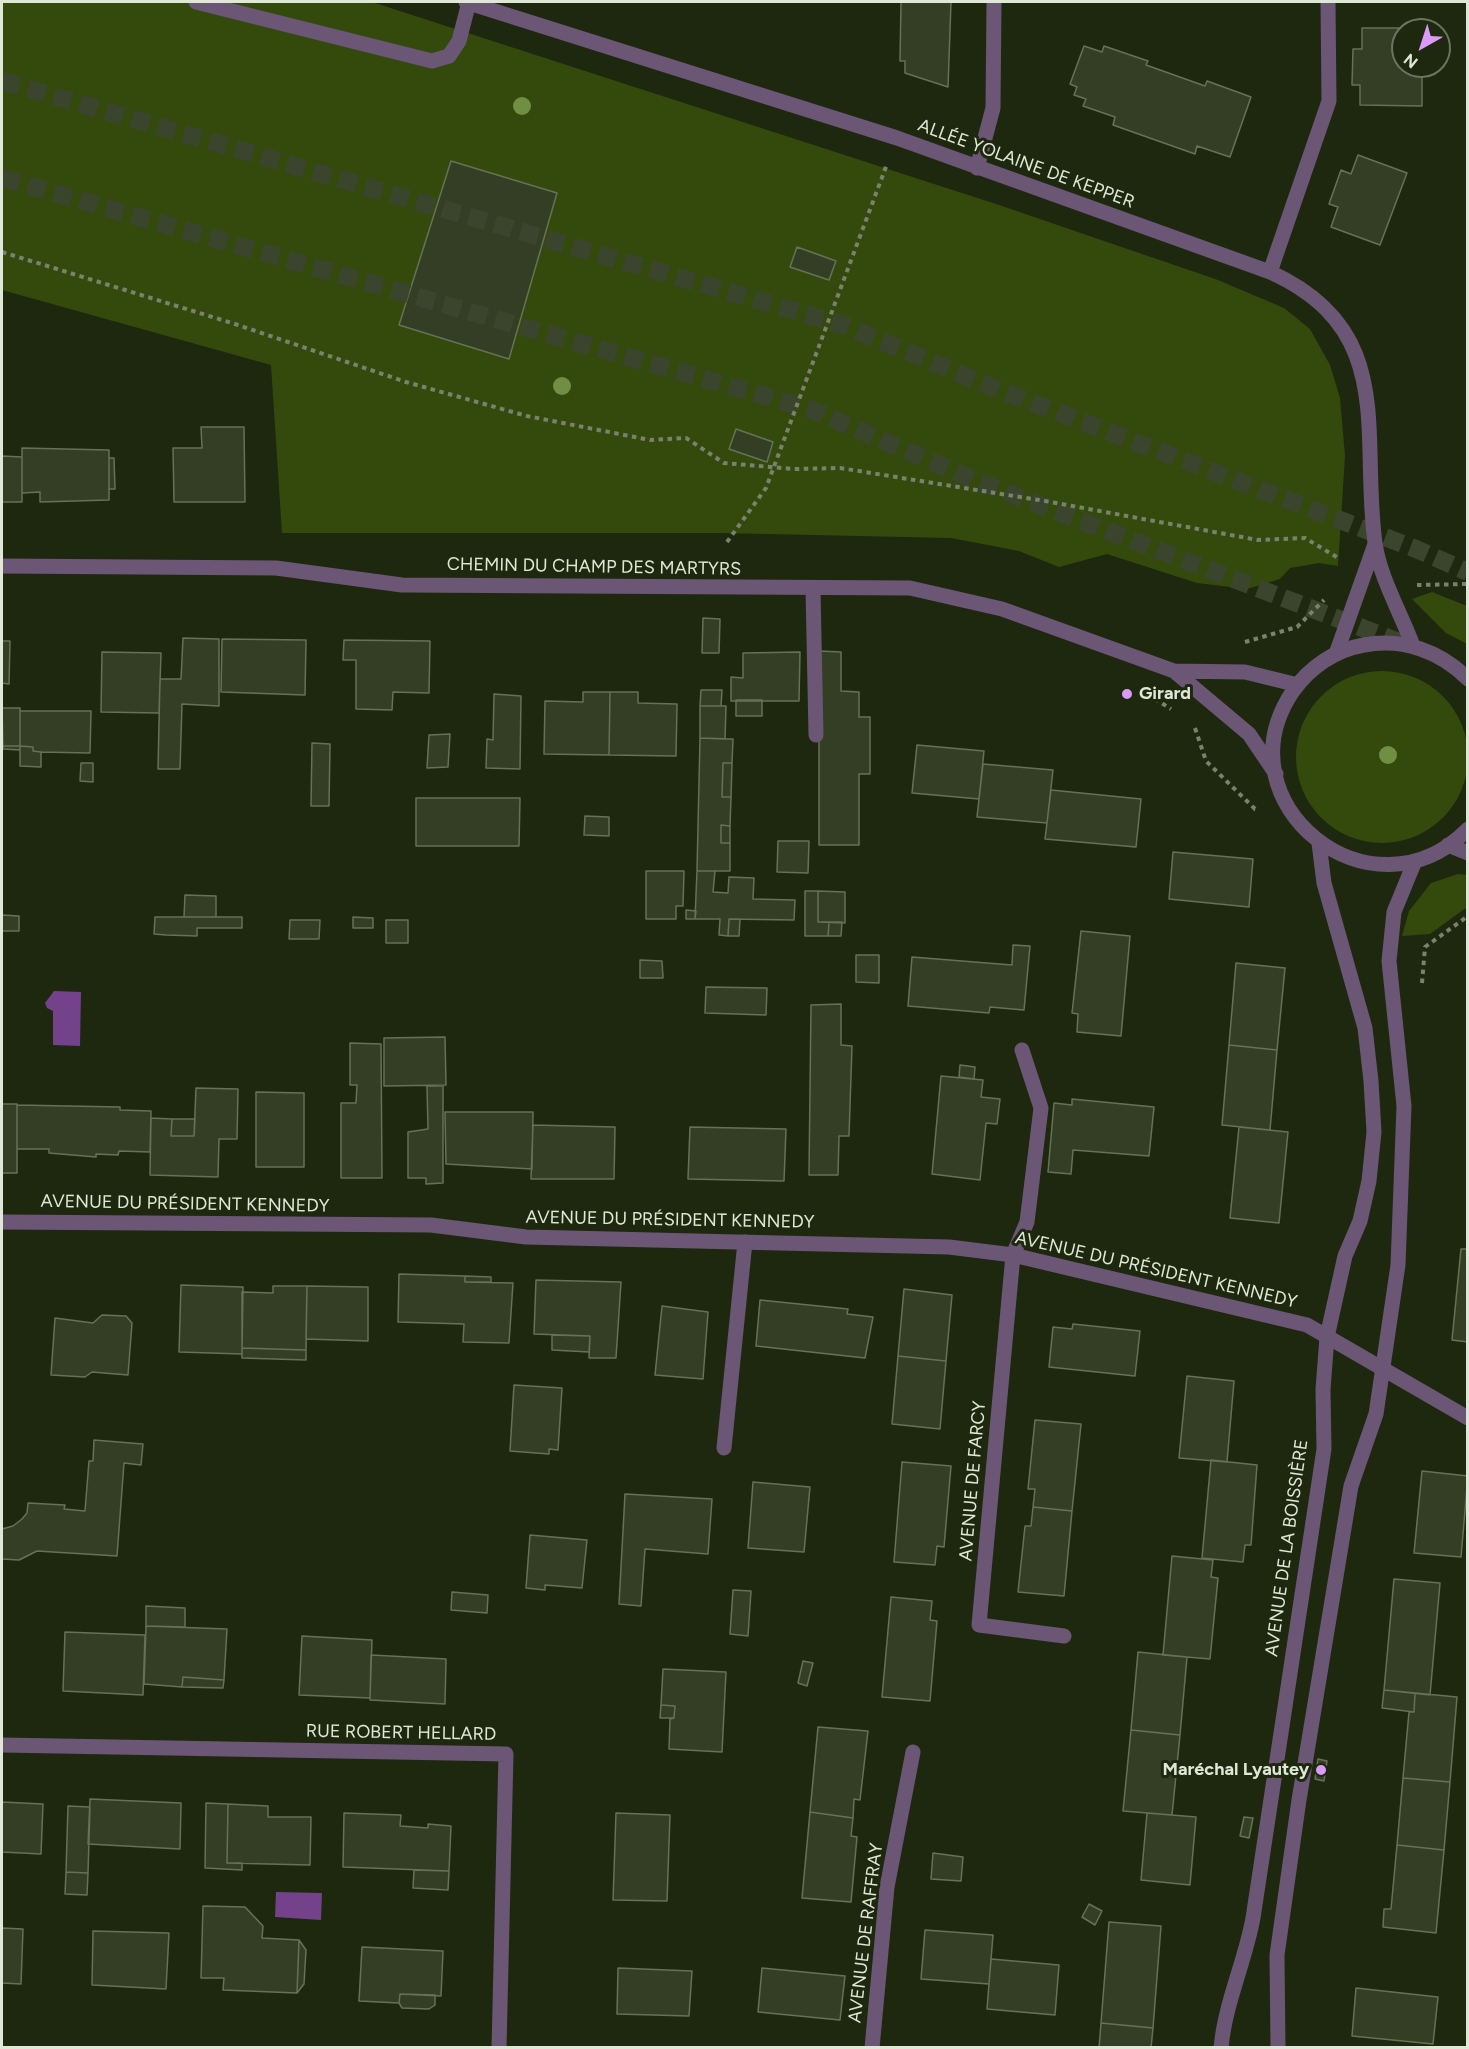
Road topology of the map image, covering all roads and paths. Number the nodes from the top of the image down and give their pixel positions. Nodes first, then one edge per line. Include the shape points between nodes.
1 (196, 2) edge
2 (468, 2) edge
3 (994, 2) edge
4 (1328, 2) edge
5 (897, 138) junction
6 (976, 168) junction
7 (2, 252) edge
8 (1270, 272) junction
9 (774, 468) junction
10 (727, 542) dead end
11 (1376, 544) junction
12 (1341, 559) dead end
13 (2, 566) edge
14 (1467, 584) edge
15 (1415, 585) dead end
16 (813, 589) junction
17 (1328, 596) dead end
18 (1239, 644) dead end
19 (1413, 646) junction
20 (1336, 654) junction
21 (1174, 671) junction
22 (1466, 674) edge
23 (1298, 685) junction
24 (1143, 692) dead end
25 (1173, 711) dead end
26 (1193, 723) dead end
27 (816, 735) dead end
28 (1276, 774) junction
29 (1289, 809) junction
30 (1467, 829) edge
31 (1319, 843) junction
32 (1448, 845) junction
33 (1467, 853) edge
34 (1415, 861) junction
35 (1467, 916) edge
36 (1422, 989) dead end
37 (1022, 1050) dead end
38 (2, 1222) edge
39 (745, 1242) junction
40 (1013, 1255) junction
41 (1327, 1337) junction
42 (1383, 1370) junction
43 (1467, 1418) edge
44 (724, 1448) dead end
45 (1064, 1636) dead end
46 (2, 1745) edge
47 (914, 1752) dead end
48 (499, 2048) edge
49 (872, 2048) edge
50 (1221, 2048) edge
51 (1278, 2048) edge

1 - 2 street via 432,60 449,56 459,41
2 - 5 street, ALLÉE YOLAINE DE KEPPER
3 - 6 street via 993,108
4 - 8 street via 1329,101
5 - 6 street, ALLÉE YOLAINE DE KEPPER
5 - 9 path
6 - 8 street, ALLÉE YOLAINE DE KEPPER
7 - 9 path via 406,382 527,416 650,440 686,438 724,464
8 - 11 street, ALLÉE YOLAINE DE KEPPER via 1323,306 1354,350 1369,405
9 - 10 path via 766,488
9 - 12 path via 840,468 1258,540 1305,538
11 - 19 street, ALLÉE YOLAINE DE KEPPER
11 - 20 street, ALLÉE YOLAINE DE KEPPER
13 - 16 street, CHEMIN DU CHAMP DES MARTYRS via 276,568 402,585
14 - 15 path
16 - 21 street, CHEMIN DU CHAMP DES MARTYRS via 910,588 1002,609
16 - 27 street
17 - 18 path via 1296,627
19 - 20 street via 1372,644
19 - 22 street
20 - 23 street via 1315,667
21 - 23 street, CHEMIN DU CHAMP DES MARTYRS via 1245,672
21 - 28 street, CHEMIN DU CHAMP DES MARTYRS via 1249,734
23 - 28 street via 1277,728
24 - 25 path
26 - 29 path via 1206,761 1255,809
28 - 29 street
29 - 31 street
30 - 32 street
31 - 34 street via 1341,856 1365,863
31 - 41 street, AVENUE DE LA BOISSIÈRE via 1324,883 1365,1028 1374,1132 1360,1221 1345,1256
32 - 33 street
32 - 34 street
34 - 42 street via 1394,912 1389,961 1404,1106 1398,1265
35 - 36 path via 1425,947
37 - 40 street via 1041,1108 1027,1222
38 - 39 street, AVENUE DU PRÉSIDENT KENNEDY via 431,1225 526,1237
39 - 40 street, AVENUE DU PRÉSIDENT KENNEDY via 949,1246
39 - 44 street
40 - 41 street, AVENUE DU PRÉSIDENT KENNEDY via 1307,1325
40 - 45 street, AVENUE DE FARCY via 979,1625
41 - 42 street, AVENUE DU PRÉSIDENT KENNEDY
41 - 50 street, AVENUE DE LA BOISSIÈRE via 1324,1449 1248,1948 1222,2032
42 - 43 street, AVENUE DU PRÉSIDENT KENNEDY
42 - 51 street via 1376,1414 1351,1486 1299,1800 1277,1954
46 - 48 street, RUE ROBERT HELLARD via 506,1754
47 - 49 street, AVENUE DE RAFFRAY via 887,1887

